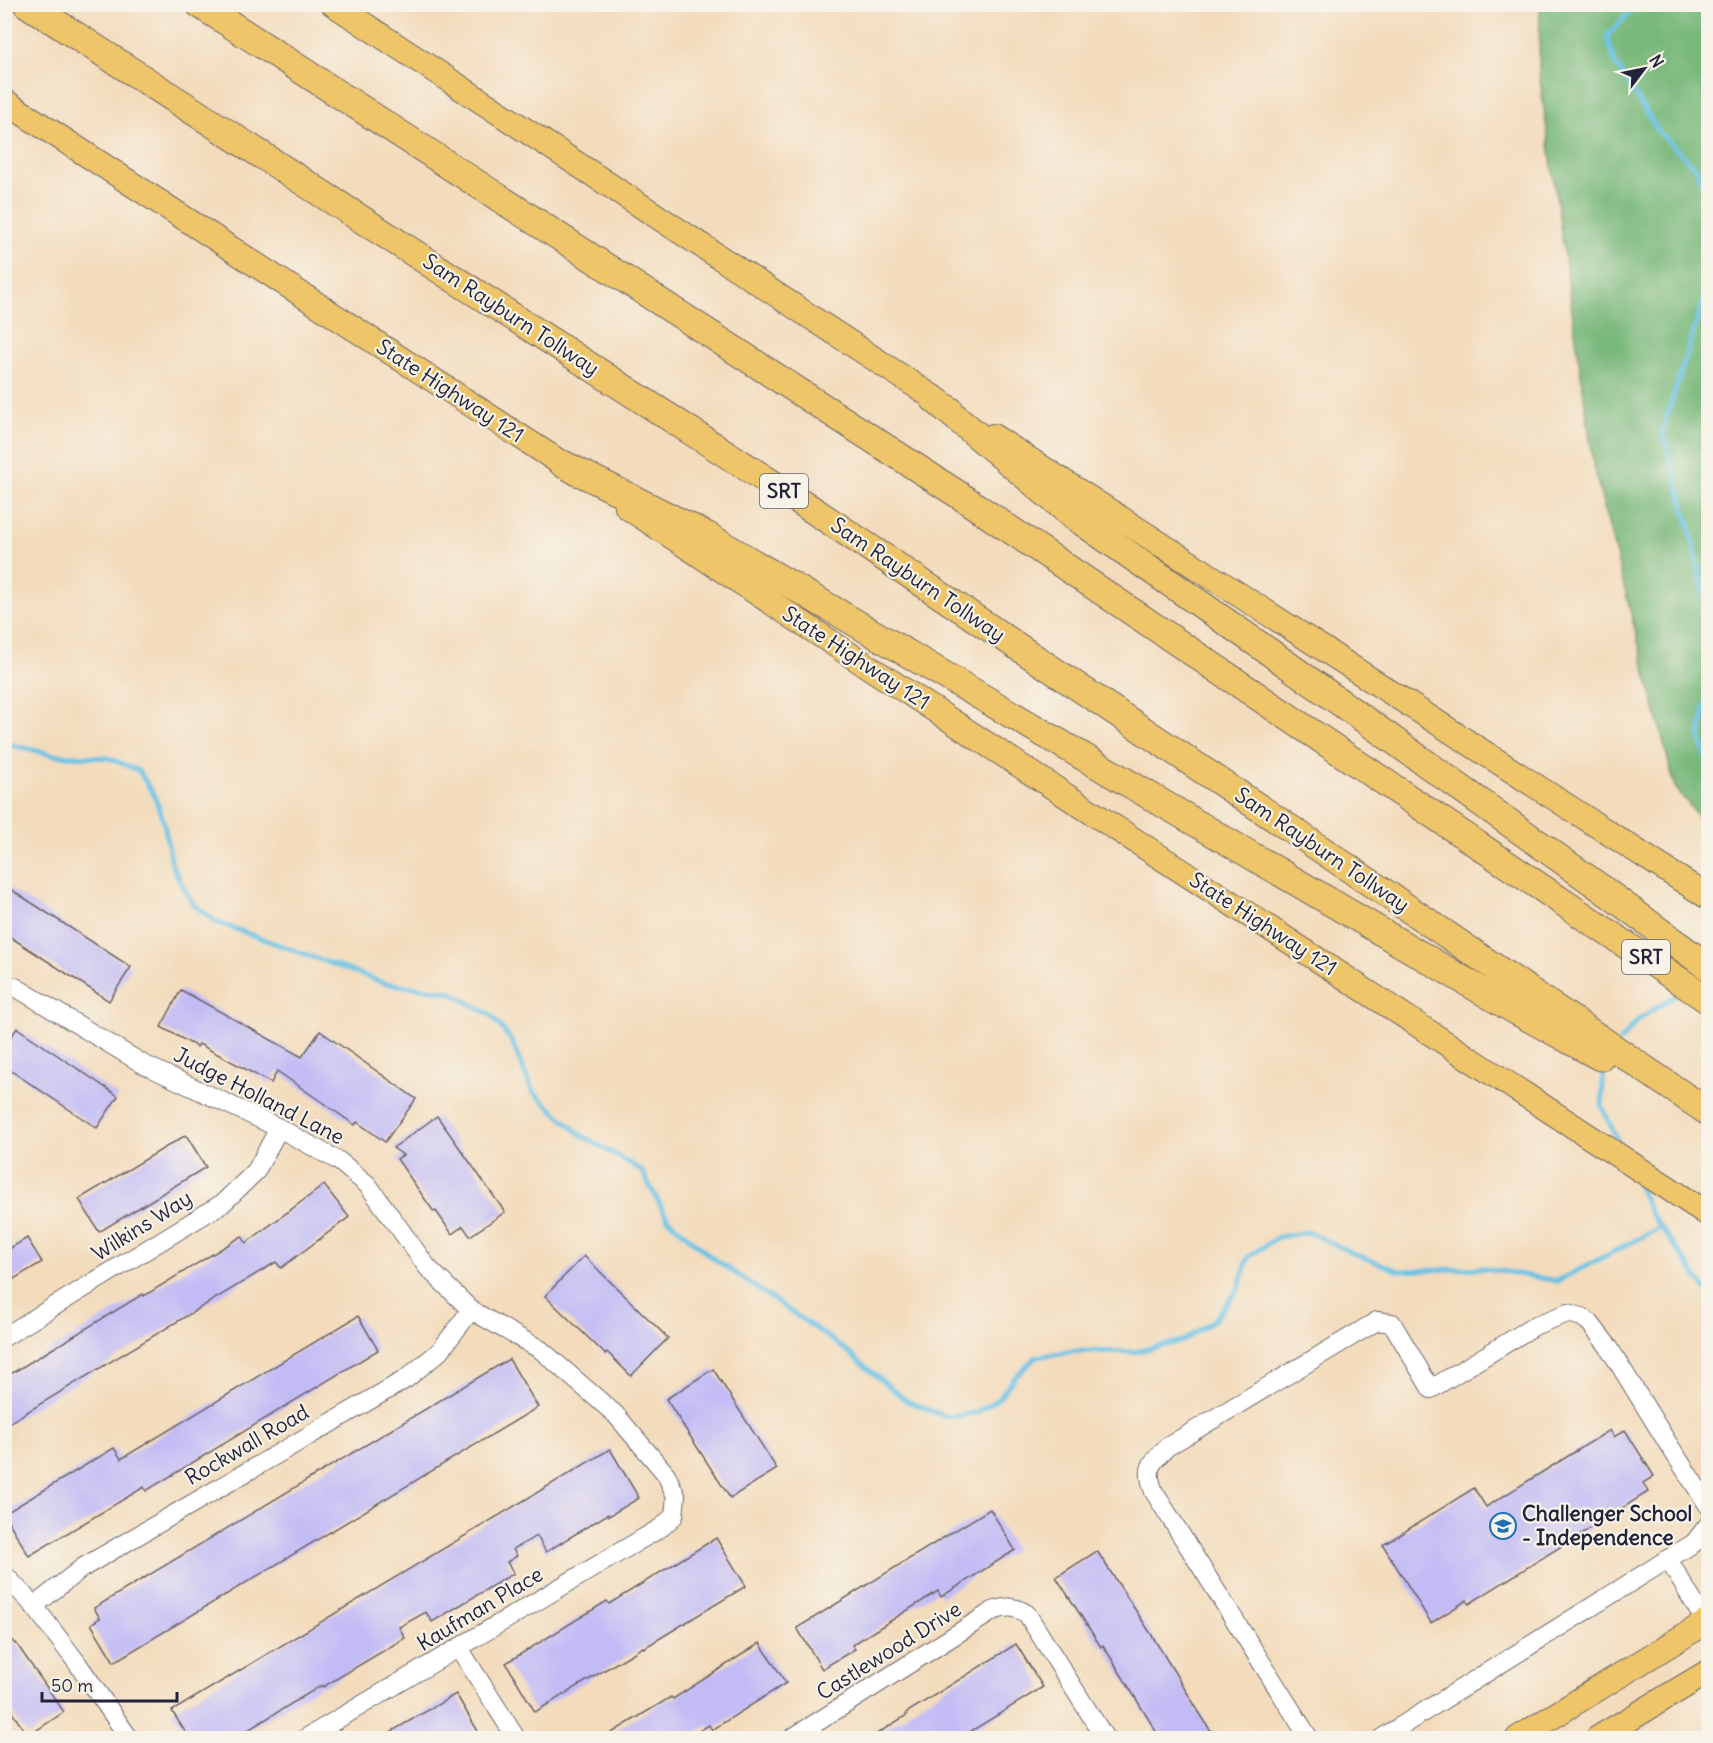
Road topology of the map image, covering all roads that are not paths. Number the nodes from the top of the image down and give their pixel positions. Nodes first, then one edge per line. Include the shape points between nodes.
1 (27, 4) edge
2 (199, 4) edge
3 (333, 4) edge
4 (5, 102) edge
5 (934, 399) junction
6 (563, 464) junction
7 (1702, 892) edge
8 (1708, 967) edge
9 (4, 983) edge
10 (1708, 1000) edge
11 (1524, 1002) junction
12 (1708, 1112) edge
13 (279, 1128) junction
14 (1708, 1214) edge
15 (471, 1310) junction
16 (4, 1337) edge
17 (1708, 1505) edge
18 (674, 1516) joint
19 (1708, 1525) edge
20 (1668, 1559) junction
21 (4, 1574) edge
22 (34, 1606) junction
23 (1708, 1624) edge
24 (459, 1648) junction
25 (1708, 1672) edge
26 (1400, 1734) edge
27 (129, 1738) edge
28 (306, 1738) edge
29 (516, 1738) edge
30 (792, 1738) edge
31 (1105, 1738) edge
32 (1309, 1738) edge
33 (1382, 1738) edge
34 (1518, 1738) edge
35 (1599, 1738) edge

1 - 11 highway, Sam Rayburn Tollway / SRT via 807,506 1274,817
2 - 10 highway, SRT via 958,495
3 - 5 main road
4 - 6 main road, State Highway 121
5 - 7 main road
5 - 8 highway via 1072,515
6 - 11 highway via 706,535
6 - 14 main road, State Highway 121
9 - 13 street, Judge Holland Lane via 142,1064
11 - 12 highway via 1598,1057 1647,1070
13 - 15 street, Judge Holland Lane via 339,1161 368,1185 428,1268
13 - 16 street, Wilkins Way via 256,1171 224,1203
15 - 18 street, Judge Holland Lane via 541,1350 615,1414 666,1474 676,1496
15 - 22 street, Rockwall Road via 440,1351 406,1379 82,1568
17 - 32 street via 1608,1346 1582,1317 1568,1313 1536,1325 1431,1389 1392,1323 1377,1321 1327,1350 1167,1447 1151,1463 1149,1478 1154,1492
18 - 24 street, Kaufman Place via 662,1527
19 - 20 street via 1694,1543
20 - 23 street
20 - 26 street via 1520,1651
21 - 22 street
22 - 27 street
23 - 34 main road
24 - 28 street, Kaufman Place
24 - 29 street
25 - 35 main road
26 - 33 street
30 - 31 street, Castlewood Drive via 993,1611 1011,1607 1027,1614

